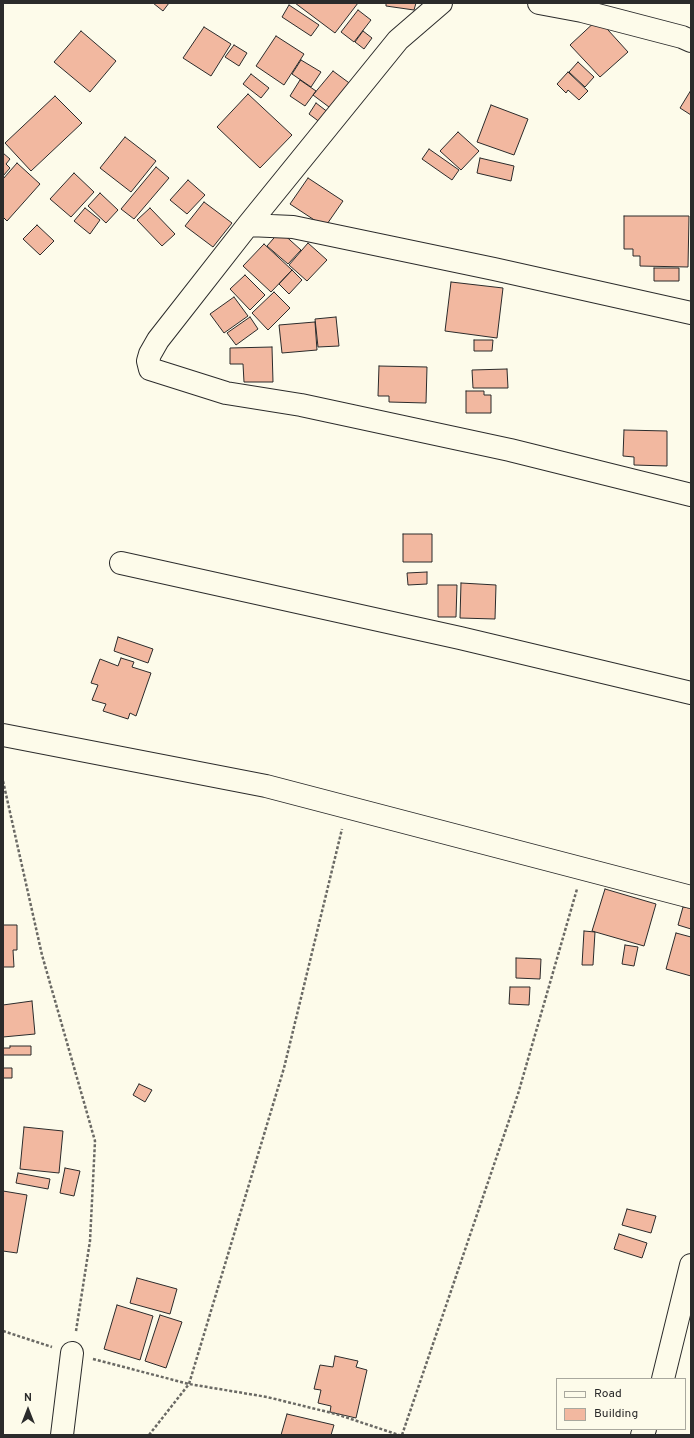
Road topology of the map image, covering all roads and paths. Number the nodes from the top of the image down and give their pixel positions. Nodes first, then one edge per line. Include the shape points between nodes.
1 (441, 3) edge
2 (539, 3) edge
3 (691, 42) edge
4 (248, 225) junction
5 (691, 313) edge
6 (691, 495) edge
7 (121, 563) dead end
8 (691, 694) edge
9 (3, 735) edge
10 (3, 781) edge
11 (348, 807) junction
12 (583, 868) junction
13 (691, 896) edge
14 (691, 1265) edge
15 (3, 1331) edge
16 (72, 1353) junction
17 (663, 1378) edge
18 (189, 1384) junction
19 (62, 1435) edge
20 (149, 1435) edge
21 (401, 1435) edge

1 - 4 street via 398,40
2 - 3 street via 582,11 682,37
4 - 5 street via 293,227
4 - 6 street via 158,340 148,361 150,369 226,393 301,405 510,450
7 - 8 street via 460,638
9 - 11 street via 266,786
10 - 16 path via 42,955 95,1141 90,1241
11 - 12 street
11 - 18 path via 284,1068
12 - 13 street
12 - 21 path via 518,1094
14 - 17 street
15 - 16 path
16 - 18 path
16 - 19 street
18 - 20 path
18 - 21 path via 305,1406

